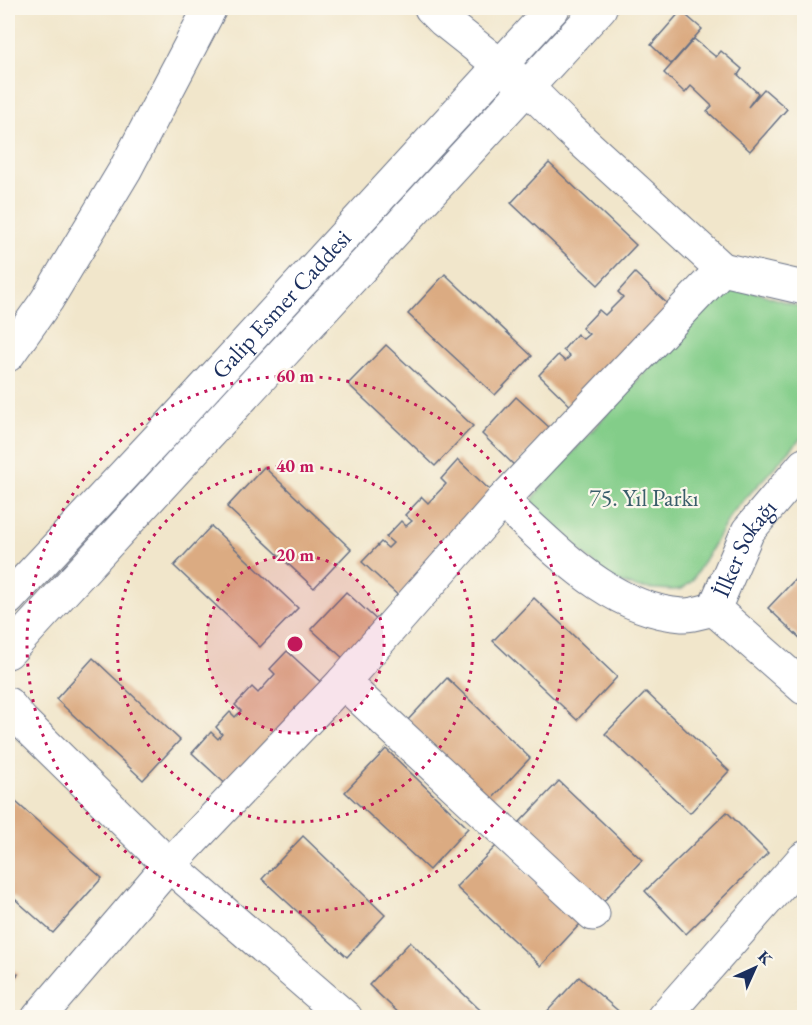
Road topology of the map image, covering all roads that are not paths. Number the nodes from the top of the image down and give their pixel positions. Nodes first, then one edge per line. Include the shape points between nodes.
1 (210, 8) edge
2 (430, 8) edge
3 (553, 8) edge
4 (600, 8) edge
5 (500, 66) junction
6 (526, 86) junction
7 (722, 269) junction
8 (804, 288) edge
9 (8, 355) edge
10 (804, 465) edge
11 (502, 501) junction
12 (8, 599) edge
13 (714, 609) junction
14 (8, 651) edge
15 (343, 682) junction
16 (804, 688) edge
17 (8, 704) edge
18 (804, 858) edge
19 (169, 865) junction
20 (593, 914) dead end
21 (38, 1017) edge
22 (346, 1017) edge
23 (663, 1017) edge

1 - 9 street via 125,170 47,300
2 - 5 street
3 - 5 street, Galip Esmer Caddesi
4 - 6 street
5 - 6 street
5 - 12 street, Galip Esmer Caddesi
6 - 7 street
6 - 14 street
7 - 8 street
7 - 11 street
10 - 13 street, İlker Sokağı via 748,531
11 - 13 street via 598,585 622,599 684,616
11 - 15 street
13 - 16 street
15 - 19 street
15 - 20 street
17 - 19 street
18 - 23 street
19 - 21 street
19 - 22 street

